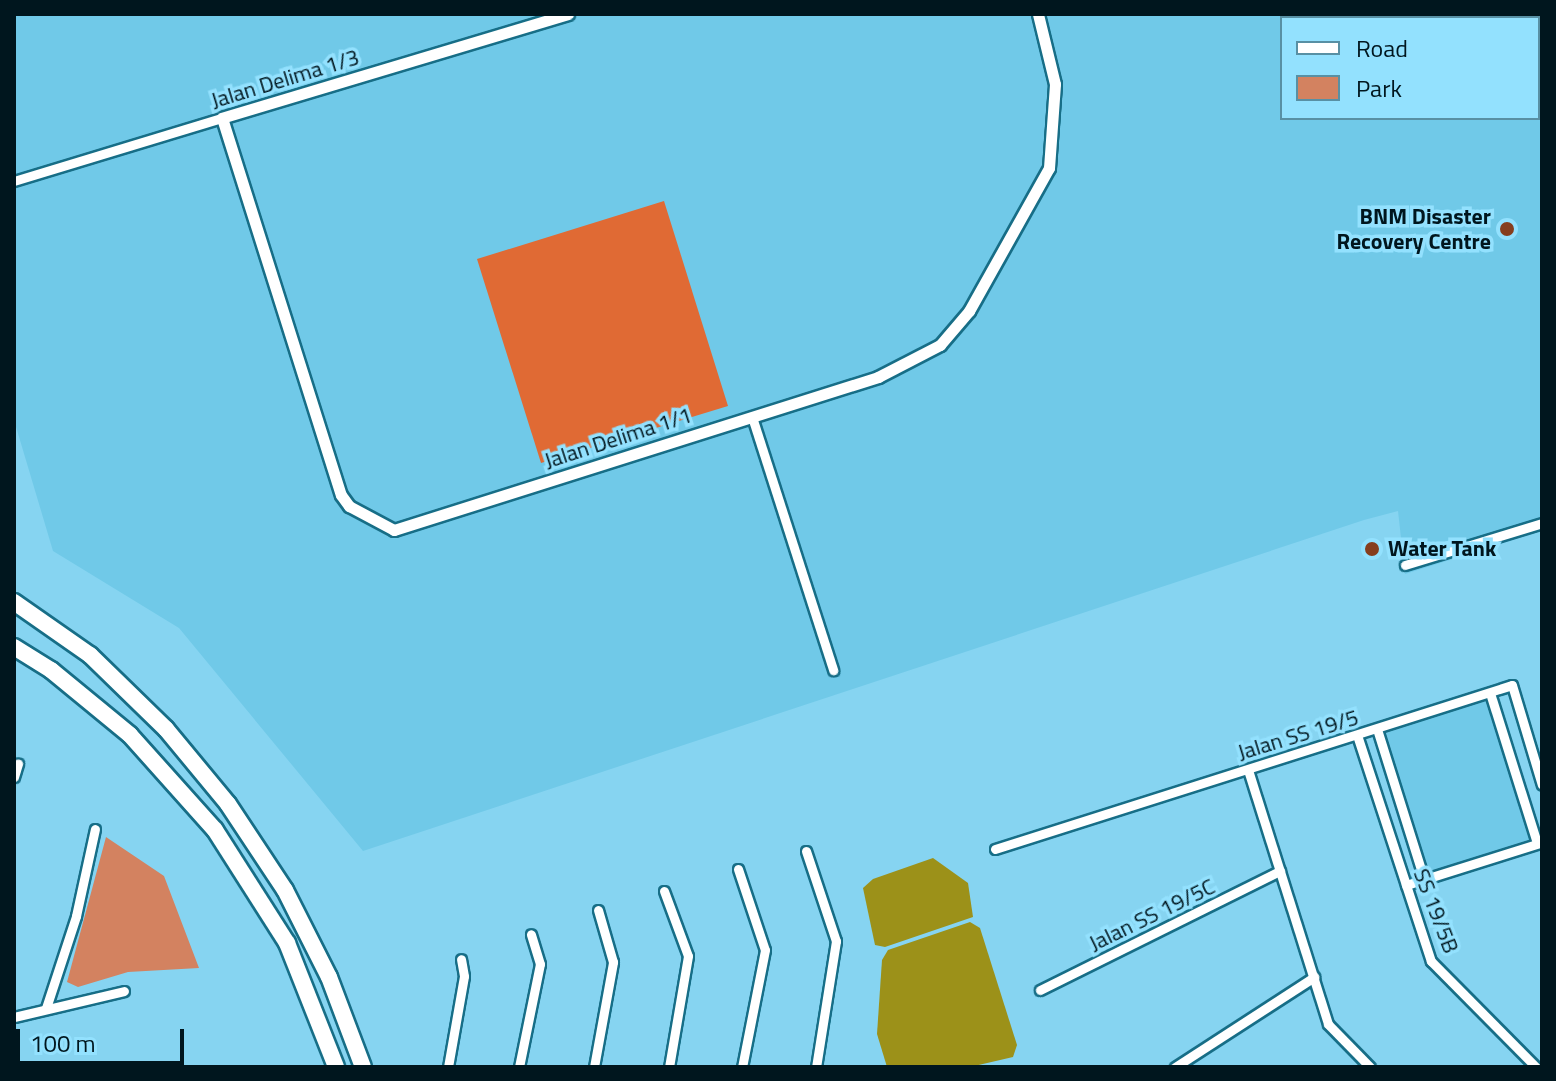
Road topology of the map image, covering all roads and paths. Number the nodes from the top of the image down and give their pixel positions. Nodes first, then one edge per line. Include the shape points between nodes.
1 (568, 14) edge
2 (1038, 14) edge
3 (222, 118) junction
4 (14, 181) edge
5 (752, 417) junction
6 (1542, 523) edge
7 (1405, 565) dead end
8 (14, 602) edge
9 (14, 647) edge
10 (833, 670) dead end
11 (1490, 693) junction
12 (1377, 729) junction
13 (1357, 735) junction
14 (18, 764) dead end
15 (1248, 770) junction
16 (14, 777) edge
17 (1542, 785) edge
18 (95, 829) dead end
19 (1540, 843) edge
20 (995, 849) dead end
21 (806, 851) dead end
22 (738, 869) dead end
23 (1280, 871) junction
24 (1424, 879) junction
25 (1406, 885) junction
26 (664, 891) dead end
27 (598, 910) dead end
28 (531, 934) dead end
29 (461, 959) dead end
30 (1314, 977) junction
31 (1040, 990) dead end
32 (124, 991) dead end
33 (46, 1008) junction
34 (14, 1017) edge
35 (1365, 1065) edge
36 (336, 1067) edge
37 (363, 1067) edge
38 (448, 1067) edge
39 (519, 1067) edge
40 (594, 1067) edge
41 (669, 1067) edge
42 (742, 1067) edge
43 (816, 1067) edge
44 (1175, 1067) edge
45 (1536, 1067) edge

1 - 3 street, Jalan Delima 1/3
2 - 5 street, Jalan Delima 1/1 via 1055,84 1049,168 969,311 940,345 900,367
3 - 4 street, Jalan Delima 1/3
3 - 5 street, Jalan Delima 1/1 via 349,506 394,530
5 - 10 street
6 - 7 street
8 - 37 highway via 90,655 166,729 228,804 285,890 329,977
9 - 36 highway via 51,670 130,735 215,830 287,943
11 - 12 street, Jalan SS 19/5
11 - 17 street via 1512,685
11 - 19 street
12 - 13 street, Jalan SS 19/5
12 - 24 street
13 - 15 street, Jalan SS 19/5
13 - 25 street, SS 19/5B
14 - 16 street
15 - 20 street, Jalan SS 19/5
15 - 23 street
18 - 33 street via 76,916
19 - 24 street
21 - 43 street via 836,941
22 - 42 street via 765,950
23 - 30 street
23 - 31 street, Jalan SS 19/5C
24 - 25 street
25 - 45 street, SS 19/5B via 1431,961
26 - 41 street via 688,956
27 - 40 street via 613,962
28 - 39 street via 540,964
29 - 38 street via 464,976
30 - 35 street via 1328,1024
30 - 44 street
32 - 33 street
33 - 34 street

